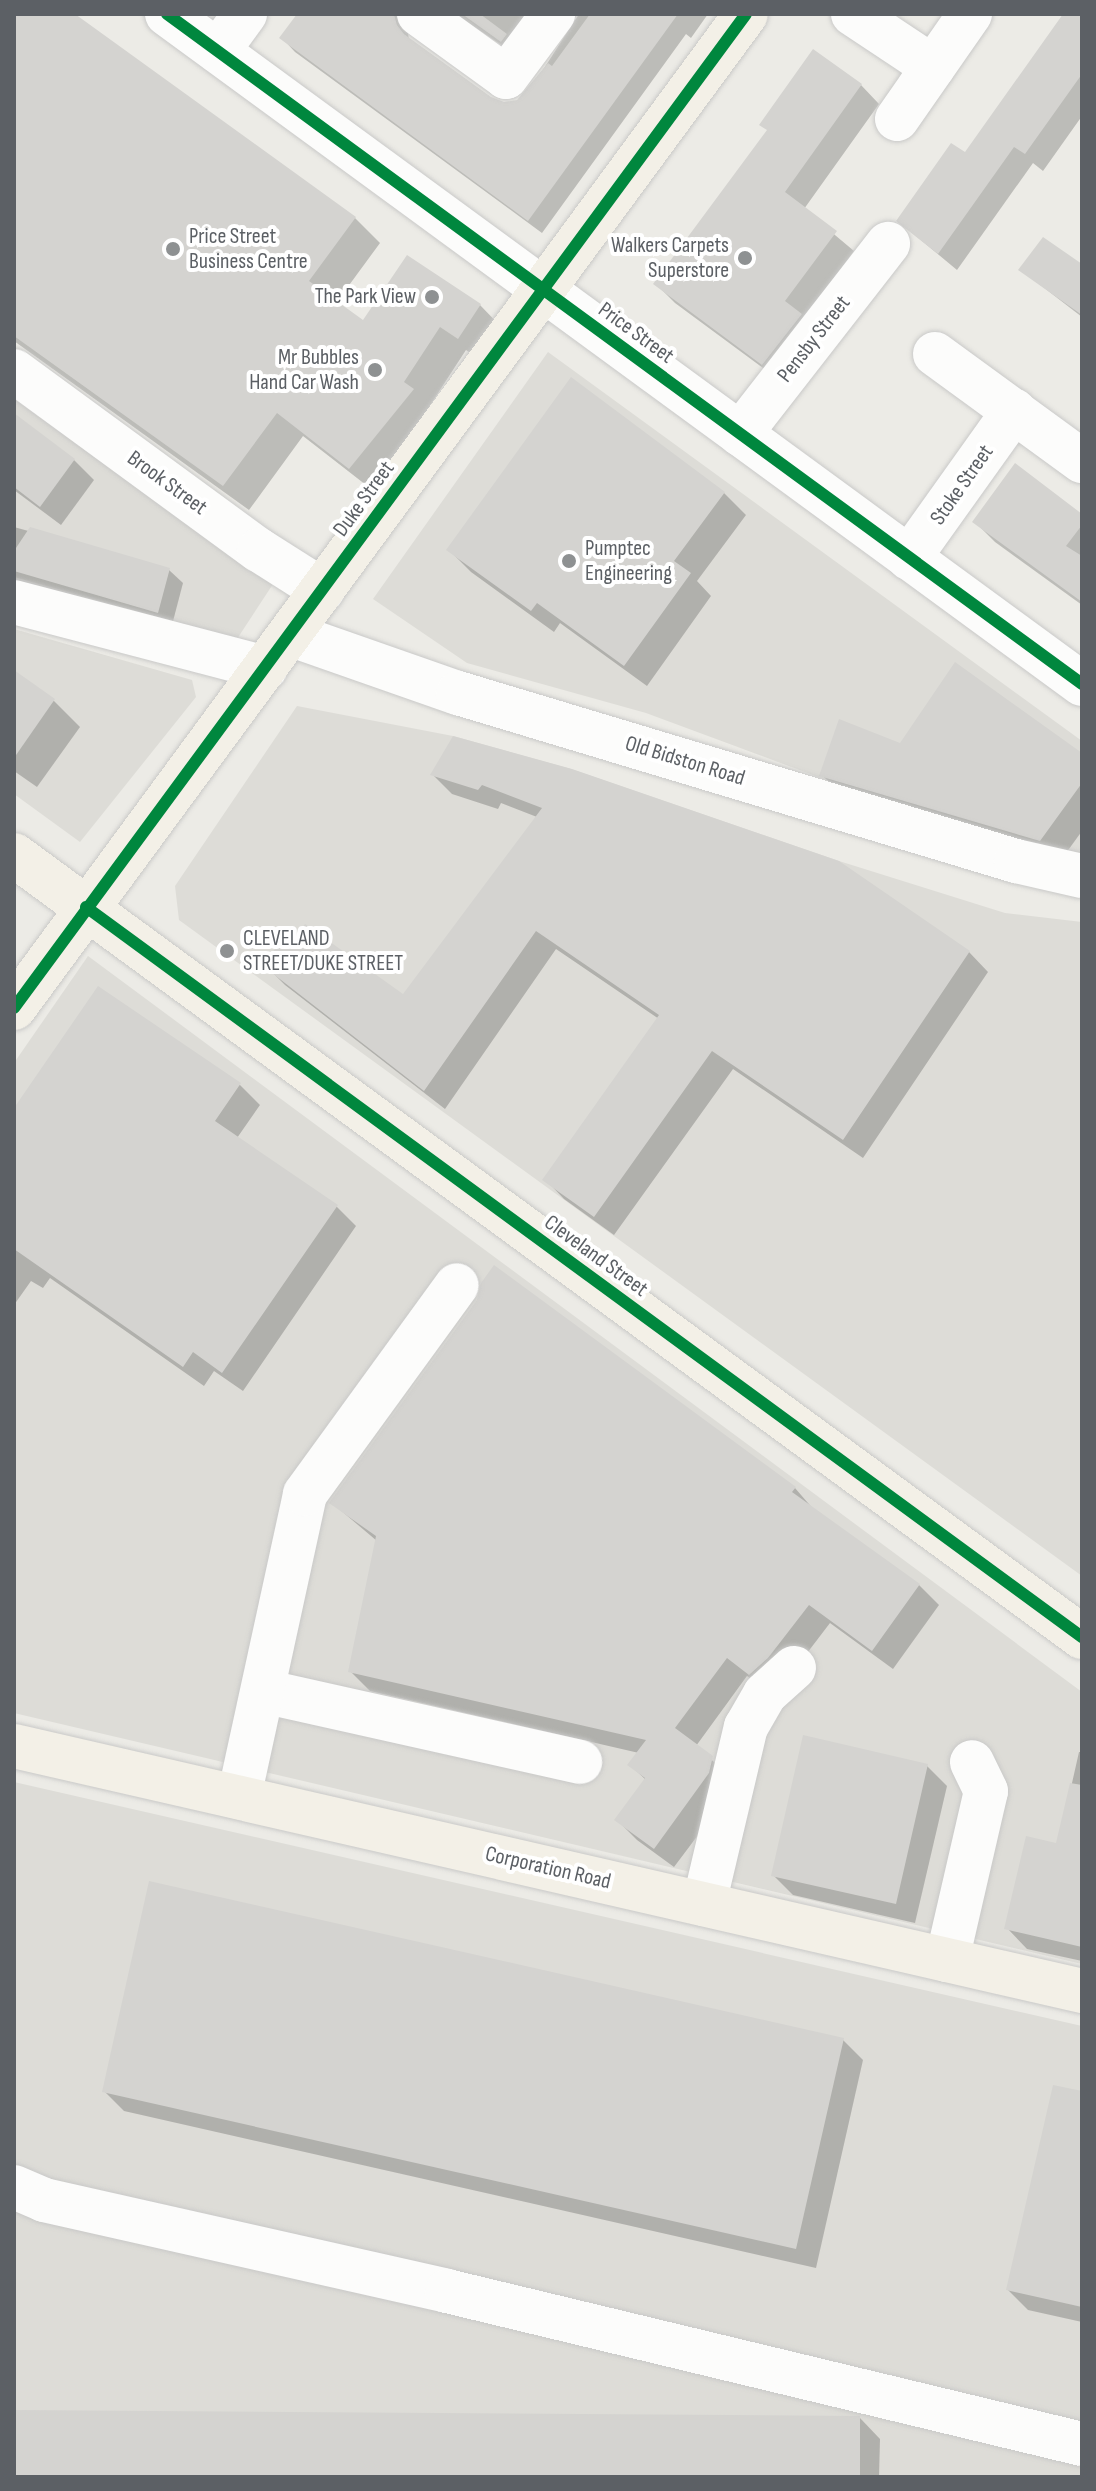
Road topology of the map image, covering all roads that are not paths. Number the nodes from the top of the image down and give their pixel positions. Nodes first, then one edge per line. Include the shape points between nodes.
1 (167, 14) edge
2 (245, 14) edge
3 (419, 14) edge
4 (553, 14) edge
5 (746, 14) edge
6 (853, 14) edge
7 (970, 14) edge
8 (218, 51) junction
9 (933, 67) junction
10 (897, 119) dead end
11 (888, 244) dead end
12 (542, 289) junction
13 (935, 354) dead end
14 (14, 371) edge
15 (1014, 411) junction
16 (740, 434) junction
17 (1082, 461) edge
18 (909, 558) junction
19 (322, 590) junction
20 (14, 602) edge
21 (278, 652) junction
22 (1082, 684) edge
23 (14, 855) edge
24 (1082, 876) edge
25 (86, 907) junction
26 (14, 1008) edge
27 (457, 1285) dead end
28 (1082, 1637) edge
29 (794, 1668) dead end
30 (263, 1691) junction
31 (14, 1746) edge
32 (580, 1762) dead end
33 (972, 1762) dead end
34 (239, 1797) junction
35 (704, 1904) junction
36 (947, 1960) junction
37 (1082, 1991) edge
38 (14, 2187) edge
39 (1082, 2444) edge

1 - 8 street, Price Street
2 - 8 street
3 - 4 street via 506,77
5 - 12 main road, Duke Street
6 - 9 street
7 - 9 street
8 - 12 street, Price Street
9 - 10 street
11 - 16 street, Pensby Street
12 - 16 street, Price Street
12 - 19 main road, Duke Street
13 - 15 street
14 - 19 street, Brook Street
15 - 17 street
15 - 18 street, Stoke Street
16 - 18 street, Price Street
18 - 22 street, Price Street
19 - 21 main road, Duke Street
20 - 21 street, Old Bidston Road
21 - 24 street, Old Bidston Road via 473,697
21 - 25 main road, Duke Street
23 - 25 main road, Cleveland Street
25 - 26 main road, Duke Street
25 - 28 main road, Cleveland Street
27 - 30 street via 305,1494
29 - 35 street via 765,1694 746,1727
30 - 32 street
30 - 34 street
31 - 34 main road, Corporation Road
33 - 36 street via 986,1791
34 - 35 main road, Corporation Road
35 - 36 main road, Corporation Road
36 - 37 main road, Corporation Road
38 - 39 street via 44,2200

